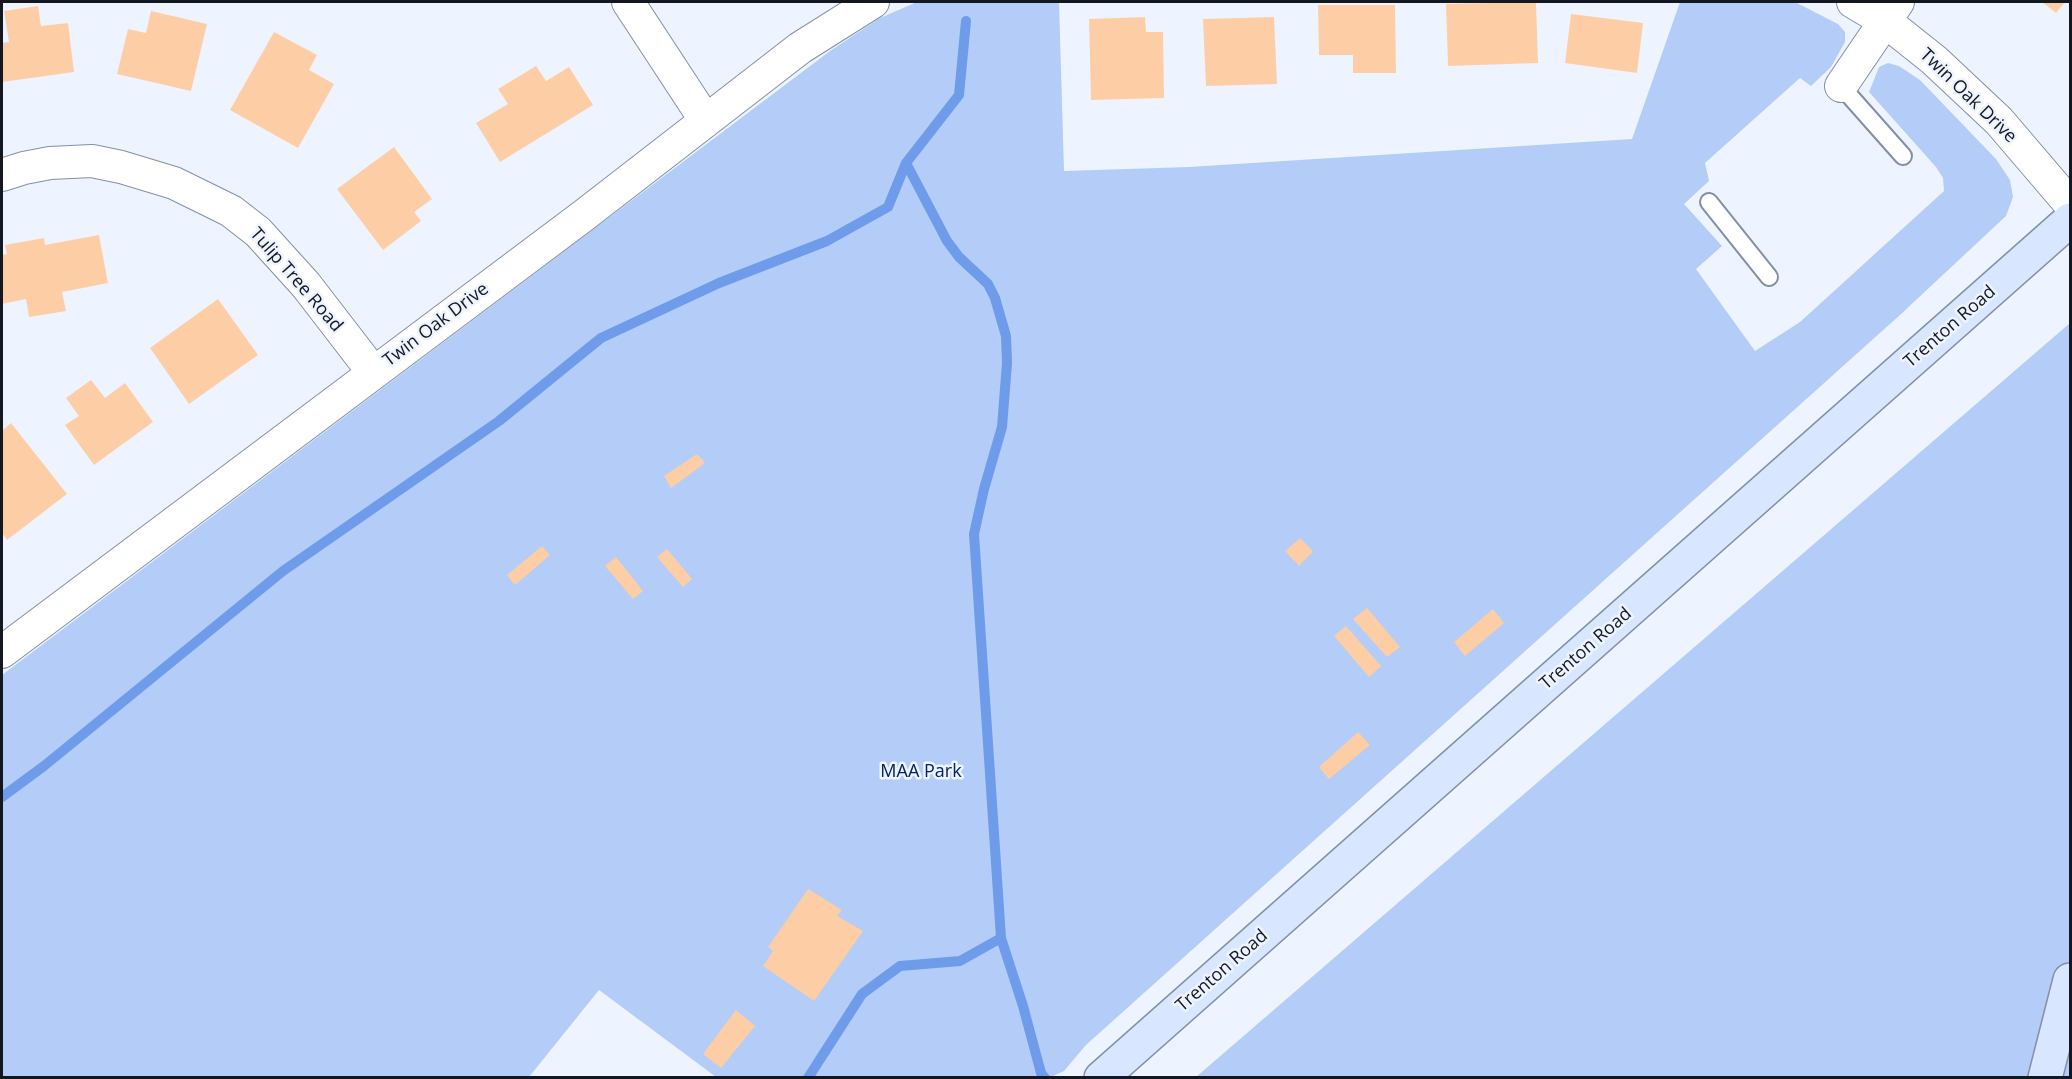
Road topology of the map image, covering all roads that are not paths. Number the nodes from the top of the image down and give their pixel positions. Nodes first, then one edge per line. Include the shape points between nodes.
1 (628, 2) edge
2 (873, 2) edge
3 (1853, 2) edge
4 (1892, 11) edge
5 (1841, 86) joint
6 (706, 121) junction
7 (1903, 156) dead end
8 (2, 175) edge
9 (1709, 202) dead end
10 (2070, 204) edge
11 (2070, 220) edge
12 (1769, 277) dead end
13 (373, 372) junction
14 (2, 652) edge
15 (2070, 980) edge
16 (1101, 1077) edge
17 (2045, 1077) edge

1 - 6 street
2 - 6 street, Twin Oak Drive via 800,48
3 - 4 street, Twin Oak Drive
4 - 5 street
4 - 10 street, Twin Oak Drive via 1934,60 1999,122
5 - 7 lane
6 - 13 street, Twin Oak Drive
8 - 13 street, Tulip Tree Road via 50,163 92,161 174,183 231,211 258,232 306,285
9 - 12 lane
11 - 16 main road, Trenton Road
13 - 14 street, Twin Oak Drive
15 - 17 main road

